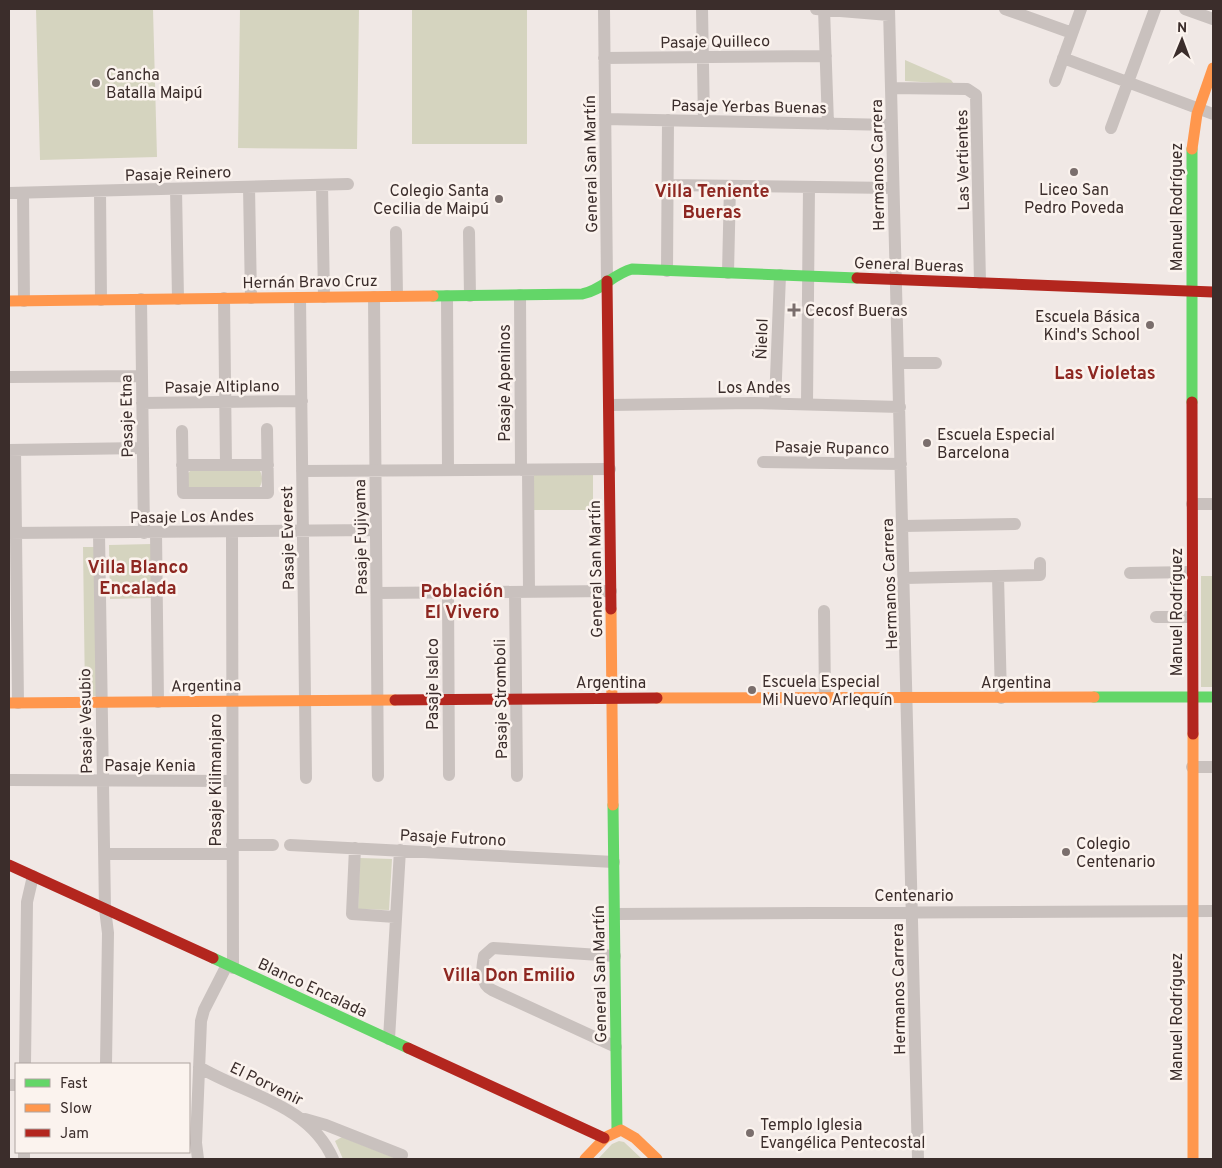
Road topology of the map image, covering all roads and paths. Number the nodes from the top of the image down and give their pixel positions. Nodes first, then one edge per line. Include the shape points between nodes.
1 (604, 9) edge
2 (702, 9) edge
3 (816, 9) edge
4 (824, 9) edge
5 (1005, 9) edge
6 (1081, 9) edge
7 (1155, 9) edge
8 (1185, 9) edge
9 (889, 12) edge
10 (1213, 19) edge
11 (1072, 33) junction
12 (826, 56) junction
13 (703, 57) junction
14 (604, 58) junction
15 (1063, 58) junction
16 (1213, 68) edge
17 (1055, 81) dead end
18 (1128, 82) junction
19 (891, 88) junction
20 (1199, 109) junction
21 (1213, 114) edge
22 (605, 119) junction
23 (668, 120) junction
24 (704, 121) junction
25 (828, 124) junction
26 (892, 125) junction
27 (1111, 128) dead end
28 (348, 184) dead end
29 (322, 185) junction
30 (668, 186) junction
31 (730, 186) junction
32 (250, 187) junction
33 (809, 187) junction
34 (893, 188) junction
35 (176, 189) junction
36 (100, 191) junction
37 (9, 193) edge
38 (23, 193) junction
39 (396, 232) dead end
40 (469, 232) dead end
41 (667, 271) junction
42 (728, 273) junction
43 (780, 275) junction
44 (809, 277) junction
45 (896, 280) junction
46 (608, 281) junction
47 (980, 283) junction
48 (1192, 291) junction
49 (1213, 292) edge
50 (520, 295) junction
51 (397, 296) junction
52 (447, 296) junction
53 (470, 296) junction
54 (324, 297) junction
55 (374, 297) junction
56 (224, 298) junction
57 (251, 298) junction
58 (300, 298) junction
59 (141, 299) junction
60 (178, 299) junction
61 (101, 300) junction
62 (9, 301) edge
63 (24, 301) junction
64 (936, 362) dead end
65 (898, 363) junction
66 (142, 376) junction
67 (9, 377) edge
68 (302, 401) junction
69 (225, 402) junction
70 (142, 403) junction
71 (775, 403) junction
72 (807, 404) junction
73 (609, 405) junction
74 (900, 407) junction
75 (268, 429) dead end
76 (182, 431) dead end
77 (143, 448) junction
78 (12, 450) edge
79 (763, 462) dead end
80 (901, 464) junction
81 (182, 465) junction
82 (226, 465) junction
83 (268, 465) junction
84 (610, 469) junction
85 (448, 470) junction
86 (525, 470) junction
87 (302, 471) junction
88 (376, 471) junction
89 (1192, 504) junction
90 (1213, 504) edge
91 (1015, 524) dead end
92 (903, 526) junction
93 (376, 530) junction
94 (303, 531) junction
95 (232, 532) junction
96 (12, 533) edge
97 (99, 533) junction
98 (150, 533) junction
99 (1040, 563) dead end
100 (1188, 572) junction
101 (1130, 573) dead end
102 (998, 576) junction
103 (905, 578) junction
104 (611, 591) junction
105 (448, 592) junction
106 (515, 592) junction
107 (529, 592) junction
108 (377, 593) junction
109 (824, 611) dead end
110 (1156, 617) dead end
111 (1192, 617) junction
112 (1192, 697) junction
113 (1213, 697) edge
114 (613, 698) junction
115 (825, 698) junction
116 (908, 698) junction
117 (1001, 698) junction
118 (449, 699) junction
119 (516, 699) junction
120 (378, 700) junction
121 (231, 701) junction
122 (306, 701) junction
123 (101, 702) junction
124 (158, 702) junction
125 (14, 703) edge
126 (1213, 767) edge
127 (1192, 768) junction
128 (449, 775) dead end
129 (378, 776) dead end
130 (517, 776) dead end
131 (306, 778) dead end
132 (9, 780) edge
133 (102, 781) junction
134 (232, 782) junction
135 (273, 845) dead end
136 (290, 845) dead end
137 (355, 848) junction
138 (232, 849) junction
139 (400, 850) junction
140 (104, 854) junction
141 (614, 862) junction
142 (9, 865) edge
143 (33, 876) junction
144 (105, 909) junction
145 (1192, 911) junction
146 (1213, 911) edge
147 (913, 912) junction
148 (615, 914) junction
149 (395, 917) junction
150 (615, 956) junction
151 (230, 967) junction
152 (389, 1040) junction
153 (616, 1047) junction
154 (25, 1063) edge
155 (106, 1063) edge
156 (199, 1067) junction
157 (193, 1088) edge
158 (302, 1119) junction
159 (617, 1130) junction
160 (604, 1138) junction
161 (402, 1155) dead end
162 (198, 1159) edge
163 (333, 1159) edge
164 (585, 1159) edge
165 (657, 1159) edge
166 (918, 1159) edge
167 (1192, 1159) edge

1 - 14 street, General San Martín
2 - 13 street
3 - 4 street
4 - 9 street
4 - 12 street
5 - 11 street
6 - 11 street
7 - 18 street
8 - 10 street
9 - 19 street, Hermanos Carrera
11 - 15 street
12 - 13 street, Pasaje Quilleco
12 - 25 street
13 - 14 street, Pasaje Quilleco
13 - 24 street
14 - 22 street, General San Martín
15 - 17 street
15 - 18 street
16 - 20 street, Manuel Rodríguez
18 - 20 street
18 - 27 street
19 - 26 street, Hermanos Carrera
19 - 47 street, Las Vertientes via 967,89 976,95
20 - 21 street
20 - 48 street, Manuel Rodríguez via 1192,145
22 - 23 street, Pasaje Yerbas Buenas
22 - 46 street, General San Martín
23 - 24 street, Pasaje Yerbas Buenas
23 - 30 street
24 - 25 street, Pasaje Yerbas Buenas
25 - 26 street, Pasaje Yerbas Buenas
26 - 34 street, Hermanos Carrera
28 - 29 street, Pasaje Reinero
29 - 32 street, Pasaje Reinero
29 - 54 street
30 - 31 street
30 - 41 street
31 - 33 street
31 - 42 street
32 - 35 street, Pasaje Reinero
32 - 57 street
33 - 34 street
33 - 44 street
34 - 45 street, Hermanos Carrera
35 - 36 street, Pasaje Reinero
35 - 60 street
36 - 38 street, Pasaje Reinero
36 - 61 street
37 - 38 street, Pasaje Reinero
38 - 63 street
39 - 51 street
40 - 53 street
41 - 42 street, General Bueras
41 - 46 street, General Bueras via 626,270
42 - 43 street, General Bueras
43 - 44 street, General Bueras
43 - 71 street, Ñielol
44 - 45 street, General Bueras
44 - 72 street
45 - 47 street, General Bueras
45 - 65 street, Hermanos Carrera
46 - 50 street, Hernán Bravo Cruz via 586,294
46 - 73 street, General San Martín
47 - 48 street, General Bueras
48 - 49 street, General Bueras
48 - 89 street, Manuel Rodríguez
50 - 53 street, Hernán Bravo Cruz
50 - 86 street, Pasaje Apeninos
51 - 52 street, Hernán Bravo Cruz
51 - 55 street, Hernán Bravo Cruz
52 - 53 street, Hernán Bravo Cruz
52 - 85 street
54 - 55 street, Hernán Bravo Cruz
54 - 58 street, Hernán Bravo Cruz
55 - 88 street, Pasaje Fujiyama
56 - 57 street, Hernán Bravo Cruz
56 - 60 street, Hernán Bravo Cruz
56 - 69 street
57 - 58 street, Hernán Bravo Cruz
58 - 68 street, Pasaje Everest
59 - 60 street, Hernán Bravo Cruz
59 - 61 street, Hernán Bravo Cruz
59 - 66 street, Pasaje Etna
61 - 63 street, Hernán Bravo Cruz
62 - 63 street, Hernán Bravo Cruz
64 - 65 street
65 - 74 street, Hermanos Carrera
66 - 67 street, Pasaje Altiplano
66 - 70 street, Pasaje Etna
68 - 69 street, Pasaje Altiplano
68 - 87 street, Pasaje Everest
69 - 70 street, Pasaje Altiplano
69 - 82 street
70 - 77 street, Pasaje Etna
71 - 72 street, Los Andes
71 - 73 street, Los Andes
72 - 74 street, Los Andes
73 - 84 street, General San Martín
74 - 80 street, Hermanos Carrera
75 - 83 street
76 - 81 street
77 - 78 street
77 - 98 street, Pasaje Etna
78 - 96 street
79 - 80 street, Pasaje Rupanco
80 - 92 street, Hermanos Carrera
81 - 82 street
81 - 83 street via 183,493 268,494
82 - 83 street
84 - 86 street
84 - 104 street, General San Martín
85 - 86 street
85 - 88 street
86 - 107 street, Pasaje Apeninos
87 - 88 street
87 - 94 street, Pasaje Everest
88 - 93 street, Pasaje Fujiyama
89 - 90 street
89 - 100 street, Manuel Rodríguez
91 - 92 street
92 - 103 street, Hermanos Carrera
93 - 94 street, Pasaje Los Andes
93 - 108 street, Pasaje Fujiyama
94 - 95 street, Pasaje Los Andes
94 - 122 street, Pasaje Everest
95 - 98 street, Pasaje Los Andes
95 - 121 street, Pasaje Kilimanjaro
96 - 97 street, Pasaje Los Andes
96 - 125 street
97 - 98 street, Pasaje Los Andes
97 - 123 street, Pasaje Vesubio
98 - 124 street, Pasaje Etna
99 - 102 street via 1040,575
100 - 101 street, Manuel Rodríguez
100 - 111 street, Manuel Rodríguez
102 - 103 street
102 - 117 street
103 - 116 street, Hermanos Carrera
104 - 107 street
104 - 114 street, General San Martín
105 - 106 street
105 - 108 street
105 - 118 street, Pasaje Isalco
106 - 107 street
106 - 119 street, Pasaje Stromboli
108 - 120 street, Pasaje Fujiyama
109 - 115 street
110 - 111 street
111 - 112 street, Manuel Rodríguez
112 - 113 street, Argentina
112 - 117 street, Argentina
112 - 127 street, Manuel Rodríguez
114 - 115 street, Argentina
114 - 119 street, Argentina
114 - 141 street, General San Martín
115 - 116 street, Argentina
116 - 117 street, Argentina
116 - 147 street, Hermanos Carrera
118 - 119 street, Argentina
118 - 120 street, Argentina
118 - 128 street, Pasaje Isalco
119 - 130 street, Pasaje Stromboli
120 - 122 street, Argentina
120 - 129 street, Pasaje Fujiyama
121 - 122 street, Argentina
121 - 124 street, Argentina
121 - 134 street, Pasaje Kilimanjaro
122 - 131 street, Pasaje Everest
123 - 124 street, Argentina
123 - 125 street, Argentina
123 - 133 street, Pasaje Vesubio
126 - 127 street
127 - 145 street, Manuel Rodríguez
132 - 133 street, Pasaje Kenia
133 - 134 street, Pasaje Kenia
133 - 140 street, Pasaje Vesubio
134 - 138 street, Pasaje Kilimanjaro
135 - 138 street
136 - 137 street, Pasaje Futrono
137 - 139 street, Pasaje Futrono
137 - 149 street via 352,914
138 - 140 street
138 - 151 street, Pasaje Kilimanjaro
139 - 141 street, Pasaje Futrono
139 - 149 street
140 - 144 street, Pasaje Vesubio
141 - 148 street, General San Martín
142 - 143 street, Blanco Encalada
143 - 144 street, Blanco Encalada
143 - 154 street via 28,902
144 - 151 street, Blanco Encalada
144 - 155 street, Pasaje Vesubio via 108,933
145 - 146 street, Centenario
145 - 147 street, Centenario
145 - 167 street, Manuel Rodríguez
147 - 148 street, Centenario
147 - 166 street, Hermanos Carrera
148 - 150 street, General San Martín
149 - 152 street
150 - 153 street, General San Martín
150 - 153 street via 496,948 484,956 483,977 486,987
151 - 152 street, Blanco Encalada
151 - 156 street, Pasaje Kilimanjaro via 202,1015
152 - 160 street, Blanco Encalada
153 - 159 street, General San Martín
156 - 157 street, Pasaje Kilimanjaro
156 - 158 street, El Porvenir
157 - 162 street, Pasaje Kilimanjaro
158 - 161 street
158 - 163 street, El Porvenir via 321,1137
159 - 160 street
159 - 165 street via 629,1132
160 - 164 street

